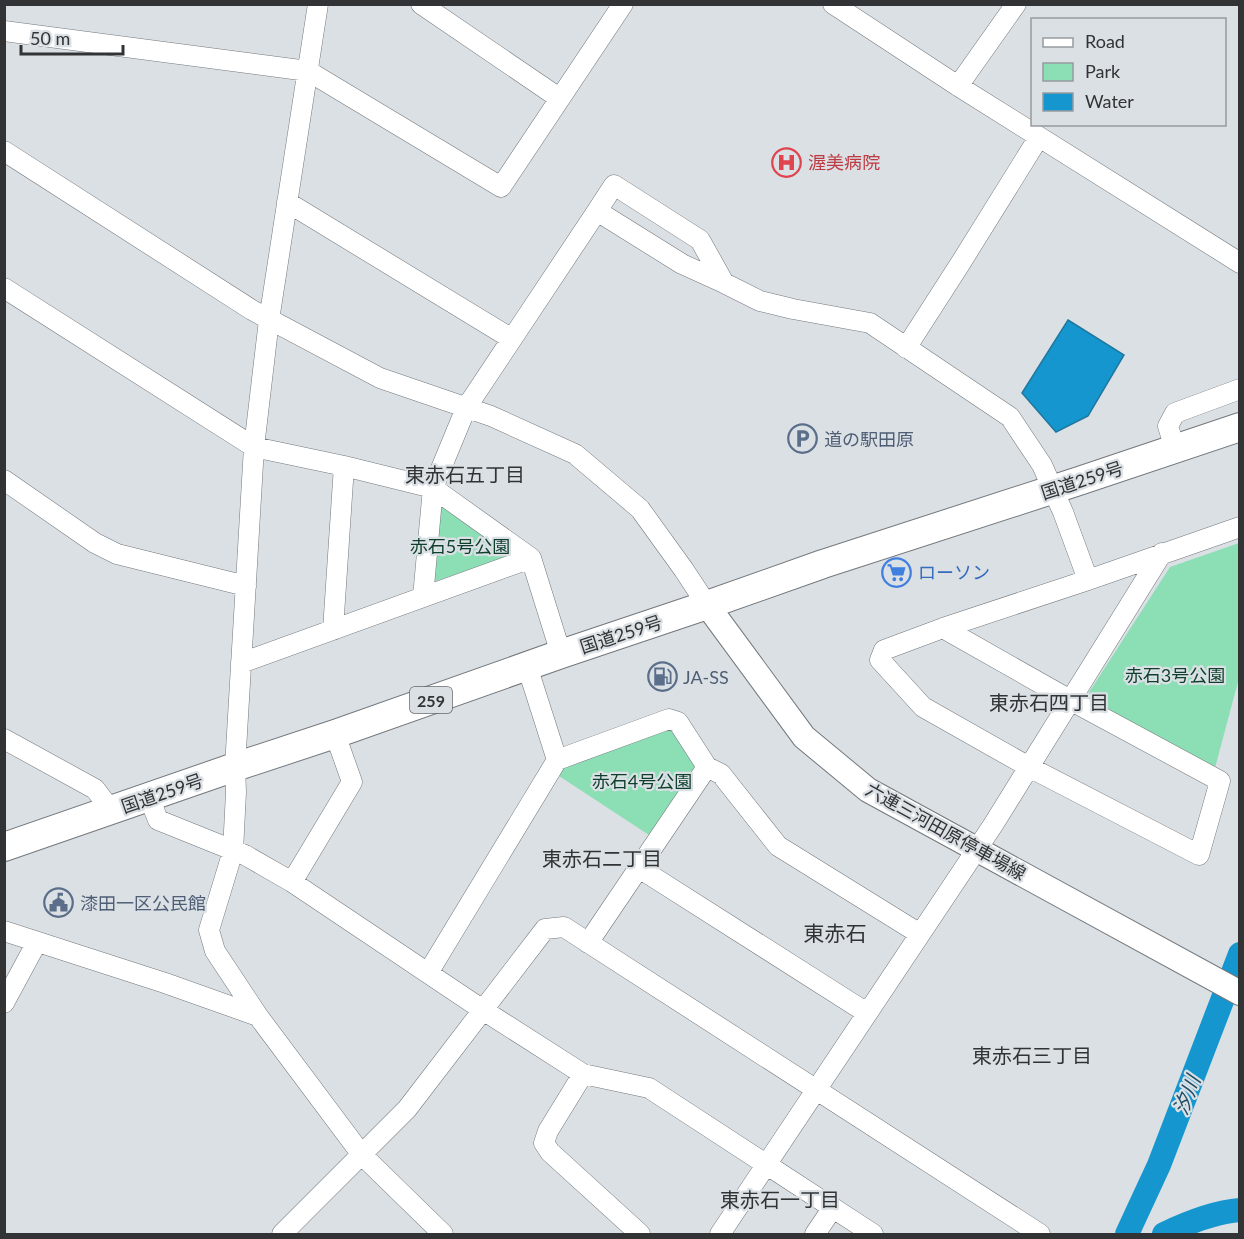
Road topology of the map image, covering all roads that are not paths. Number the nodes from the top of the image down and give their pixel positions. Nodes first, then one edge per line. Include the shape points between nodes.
1 (318, 4) edge
2 (420, 4) edge
3 (623, 4) edge
4 (833, 4) edge
5 (1016, 4) edge
6 (4, 31) edge
7 (308, 70) junction
8 (958, 86) junction
9 (560, 98) junction
10 (1039, 137) junction
11 (4, 151) edge
12 (287, 202) junction
13 (597, 211) junction
14 (1239, 263) edge
15 (724, 283) junction
16 (4, 288) edge
17 (269, 320) junction
18 (512, 339) junction
19 (906, 348) junction
20 (1239, 389) edge
21 (466, 408) junction
22 (1239, 427) edge
23 (254, 447) junction
24 (1175, 449) junction
25 (344, 466) junction
26 (4, 480) edge
27 (433, 488) junction
28 (1053, 488) junction
29 (1239, 527) edge
30 (1162, 553) junction
31 (531, 558) junction
32 (1088, 580) junction
33 (246, 586) junction
34 (423, 597) junction
35 (707, 605) junction
36 (943, 628) junction
37 (333, 630) junction
38 (561, 654) junction
39 (241, 663) junction
40 (527, 666) junction
41 (1070, 700) junction
42 (334, 734) junction
43 (5, 740) edge
44 (557, 760) junction
45 (235, 767) junction
46 (707, 767) junction
47 (1029, 768) junction
48 (148, 797) junction
49 (111, 810) junction
50 (4, 847) edge
51 (976, 848) junction
52 (233, 851) junction
53 (639, 868) junction
54 (292, 882) junction
55 (4, 931) edge
56 (920, 934) junction
57 (37, 942) junction
58 (588, 943) junction
59 (428, 973) junction
60 (1239, 993) edge
61 (4, 1003) edge
62 (483, 1010) junction
63 (867, 1013) junction
64 (258, 1016) junction
65 (583, 1074) junction
66 (817, 1090) junction
67 (362, 1155) junction
68 (766, 1165) junction
69 (832, 1209) junction
70 (282, 1234) edge
71 (443, 1234) edge
72 (640, 1234) edge
73 (720, 1234) edge
74 (815, 1234) edge
75 (873, 1234) edge
76 (1040, 1234) edge

1 - 7 street
2 - 9 street
3 - 9 street
4 - 8 street
5 - 8 street
6 - 7 street
7 - 9 street via 501,187
7 - 12 street
8 - 10 street
10 - 14 street
10 - 19 street
11 - 17 street
12 - 17 street
12 - 18 street
13 - 15 street via 682,264
13 - 15 street via 614,185 699,240
13 - 18 street
15 - 19 street via 760,301 870,323
16 - 23 street
17 - 21 street via 380,378
17 - 23 street
18 - 21 street
19 - 28 street via 1010,417
20 - 24 street via 1175,413 1168,426
21 - 27 street
21 - 35 street via 575,454 640,509
22 - 24 highway, 国道259号 / 259
23 - 25 street
23 - 33 street
24 - 28 highway, 国道259号 / 259
25 - 27 street
25 - 37 street
26 - 33 street via 117,554
27 - 31 street
27 - 34 street
28 - 32 street
28 - 35 highway, 国道259号 / 259
29 - 30 street
30 - 32 street
30 - 41 street
31 - 34 street
31 - 38 street
32 - 36 street
33 - 39 street
34 - 37 street
35 - 38 highway, 国道259号 / 259
35 - 51 main road, 六連三河田原停車場線 via 804,736 868,790
36 - 41 street
36 - 47 street via 884,650 880,660 923,707
37 - 39 street
38 - 40 highway, 国道259号 / 259
39 - 45 street
40 - 42 highway, 国道259号 / 259
40 - 44 street
41 - 47 street
41 - 47 street via 1220,781 1199,855
42 - 45 highway, 国道259号 / 259
42 - 54 street via 352,782
43 - 49 street via 95,789
44 - 46 street via 669,720 678,722
44 - 59 street
45 - 48 highway, 国道259号 / 259
45 - 52 street
46 - 53 street
46 - 56 street via 721,774 778,846
47 - 51 street
48 - 49 highway, 国道259号 / 259
48 - 52 street via 158,820
49 - 50 highway, 国道259号 / 259
51 - 56 street
51 - 60 main road, 六連三河田原停車場線
52 - 54 street
52 - 64 street via 208,930 215,951
53 - 58 street
53 - 63 street
54 - 59 street
55 - 57 street
56 - 63 street
57 - 61 street
57 - 64 street
58 - 62 street via 564,927 545,928
58 - 66 street
59 - 62 street
62 - 65 street
62 - 67 street via 407,1110
63 - 66 street
64 - 67 street
65 - 68 street via 649,1088
65 - 72 street via 544,1143
66 - 68 street
66 - 76 street
67 - 70 street
67 - 71 street
68 - 69 street
68 - 73 street
69 - 74 street
69 - 75 street

